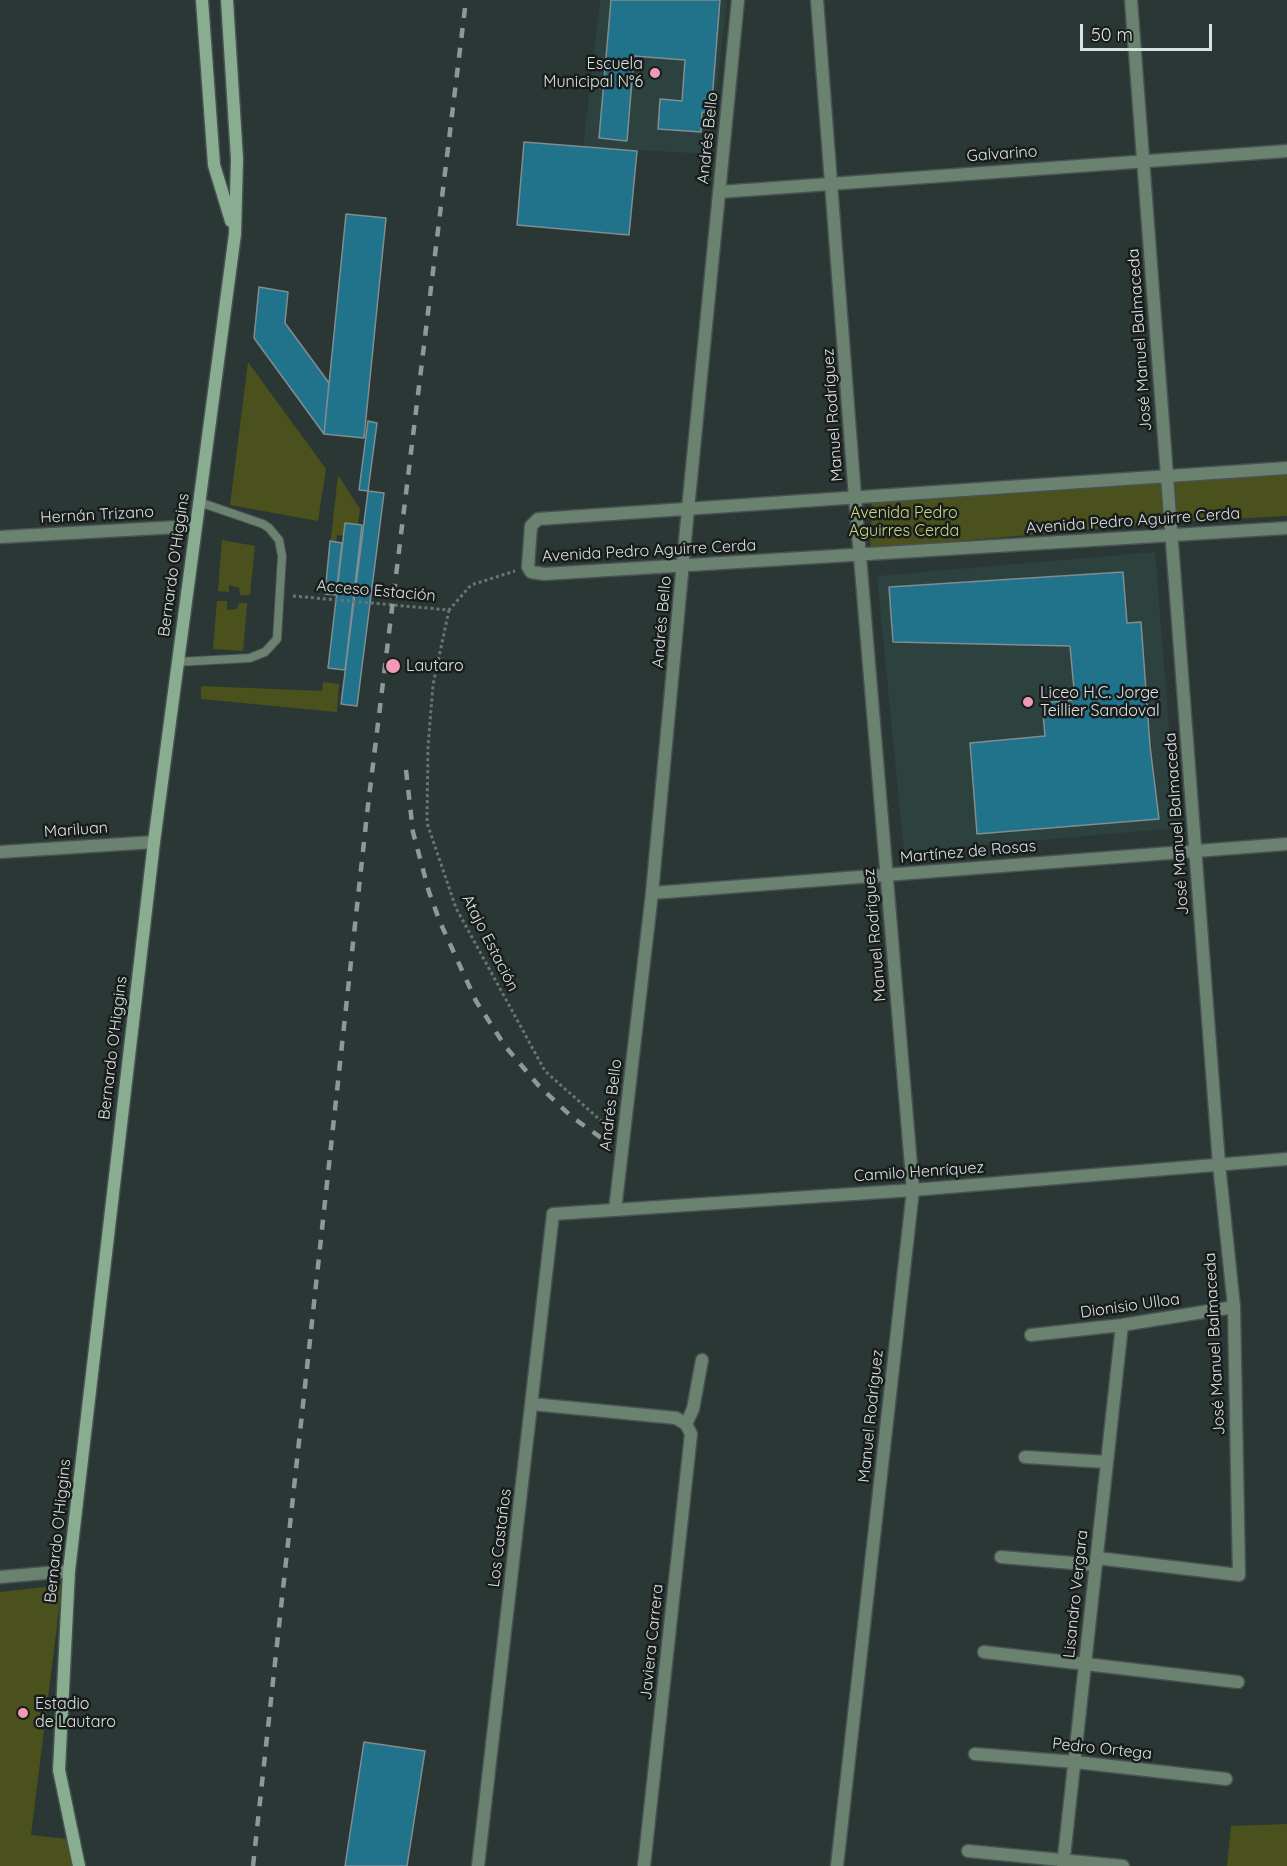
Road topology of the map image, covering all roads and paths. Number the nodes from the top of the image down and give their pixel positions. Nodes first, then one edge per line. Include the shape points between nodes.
1 (202, 0) edge
2 (227, 0) edge
3 (738, 0) edge
4 (817, 0) edge
5 (1131, 0) edge
6 (1287, 150) edge
7 (1143, 161) junction
8 (832, 183) junction
9 (719, 192) junction
10 (235, 234) junction
11 (1287, 468) edge
12 (1167, 476) junction
13 (855, 497) junction
14 (198, 502) junction
15 (688, 509) junction
16 (195, 526) junction
17 (1287, 528) edge
18 (1172, 535) junction
19 (0, 537) edge
20 (861, 555) junction
21 (684, 566) junction
22 (528, 567) junction
23 (280, 595) junction
24 (449, 610) junction
25 (177, 662) junction
26 (154, 842) junction
27 (1287, 844) edge
28 (1196, 851) junction
29 (0, 852) edge
30 (887, 875) junction
31 (652, 892) junction
32 (623, 1140) junction
33 (1287, 1159) edge
34 (1219, 1164) junction
35 (913, 1190) junction
36 (615, 1210) junction
37 (553, 1214) joint
38 (1234, 1307) junction
39 (1122, 1325) junction
40 (1031, 1335) dead end
41 (702, 1360) dead end
42 (532, 1404) junction
43 (686, 1424) junction
44 (1025, 1457) dead end
45 (1107, 1461) junction
46 (1001, 1557) dead end
47 (1096, 1562) junction
48 (69, 1571) junction
49 (0, 1577) edge
50 (984, 1652) dead end
51 (1085, 1665) junction
52 (1238, 1682) dead end
53 (975, 1754) dead end
54 (1075, 1762) junction
55 (1226, 1779) dead end
56 (968, 1851) dead end
57 (1064, 1863) edge
58 (79, 1866) edge
59 (478, 1866) edge
60 (644, 1866) edge
61 (837, 1866) edge
62 (1123, 1866) edge

1 - 10 main road, Bernardo O'Higgins via 214,165
2 - 10 main road, Bernardo O'Higgins via 237,159
3 - 9 street, Andrés Bello
4 - 8 street, Manuel Rodríguez
5 - 7 street, José Manuel Balmaceda
6 - 7 street, Galvarino
7 - 8 street, Galvarino
7 - 12 street, José Manuel Balmaceda
8 - 9 street, Galvarino
8 - 13 street, Manuel Rodríguez
9 - 15 street, Andrés Bello
10 - 14 main road, Bernardo O'Higgins
11 - 12 street, Avenida Pedro Aguirre Cerda
12 - 13 street, Avenida Pedro Aguirre Cerda
12 - 18 street, José Manuel Balmaceda
13 - 15 street, Avenida Pedro Aguirre Cerda
13 - 20 street, Manuel Rodríguez
14 - 16 main road, Bernardo O'Higgins
14 - 23 lane via 263,524 275,534 282,548
15 - 21 street, Andrés Bello
15 - 22 street, Avenida Pedro Aguirre Cerda via 538,519 531,525
16 - 19 street, Hernán Trizano
16 - 25 main road, Bernardo O'Higgins
17 - 18 street, Avenida Pedro Aguirre Cerda
18 - 20 street, Avenida Pedro Aguirre Cerda
18 - 28 street, José Manuel Balmaceda
20 - 21 street, Avenida Pedro Aguirre Cerda
20 - 30 street, Manuel Rodríguez
21 - 22 street, Avenida Pedro Aguirre Cerda via 544,574 531,572
21 - 31 street, Andrés Bello
22 - 24 path, Acceso Estación via 471,585
23 - 24 path, Acceso Estación
23 - 25 lane via 277,639 265,652 250,658
24 - 32 path, Atajo Estación via 433,685 427,823 456,908 544,1071
25 - 26 main road, Bernardo O'Higgins
26 - 29 street, Mariluan
26 - 48 main road, Bernardo O'Higgins
27 - 28 street, Martínez de Rosas
28 - 30 street, Martínez de Rosas
28 - 34 street, José Manuel Balmaceda
30 - 31 street, Martínez de Rosas
30 - 35 street, Manuel Rodríguez
31 - 32 street, Andrés Bello
32 - 36 street, Andrés Bello
33 - 34 street, Camilo Henríquez
34 - 35 street, Camilo Henríquez
34 - 38 street, José Manuel Balmaceda
35 - 36 street, Camilo Henríquez
35 - 61 street, Manuel Rodríguez
36 - 37 street, Camilo Henríquez
37 - 42 street, Los Castaños
38 - 39 street, Dionisio Ulloa
38 - 47 street, José Manuel Balmaceda via 1239,1575
39 - 40 street, Dionisio Ulloa
39 - 45 street, Lisandro Vergara
41 - 43 street, Javiera Carrera via 693,1409
42 - 43 street via 676,1418
42 - 59 street, Los Castaños
43 - 60 street, Javiera Carrera via 691,1440
44 - 45 street
45 - 47 street, Lisandro Vergara
46 - 47 street
47 - 51 street, Lisandro Vergara
48 - 49 street
48 - 58 main road, Bernardo O'Higgins via 58,1770
50 - 51 street
51 - 52 street
51 - 54 street, Lisandro Vergara
53 - 54 street, Pedro Ortega
54 - 55 street, Pedro Ortega
54 - 57 street, Lisandro Vergara
56 - 57 street
57 - 62 street

